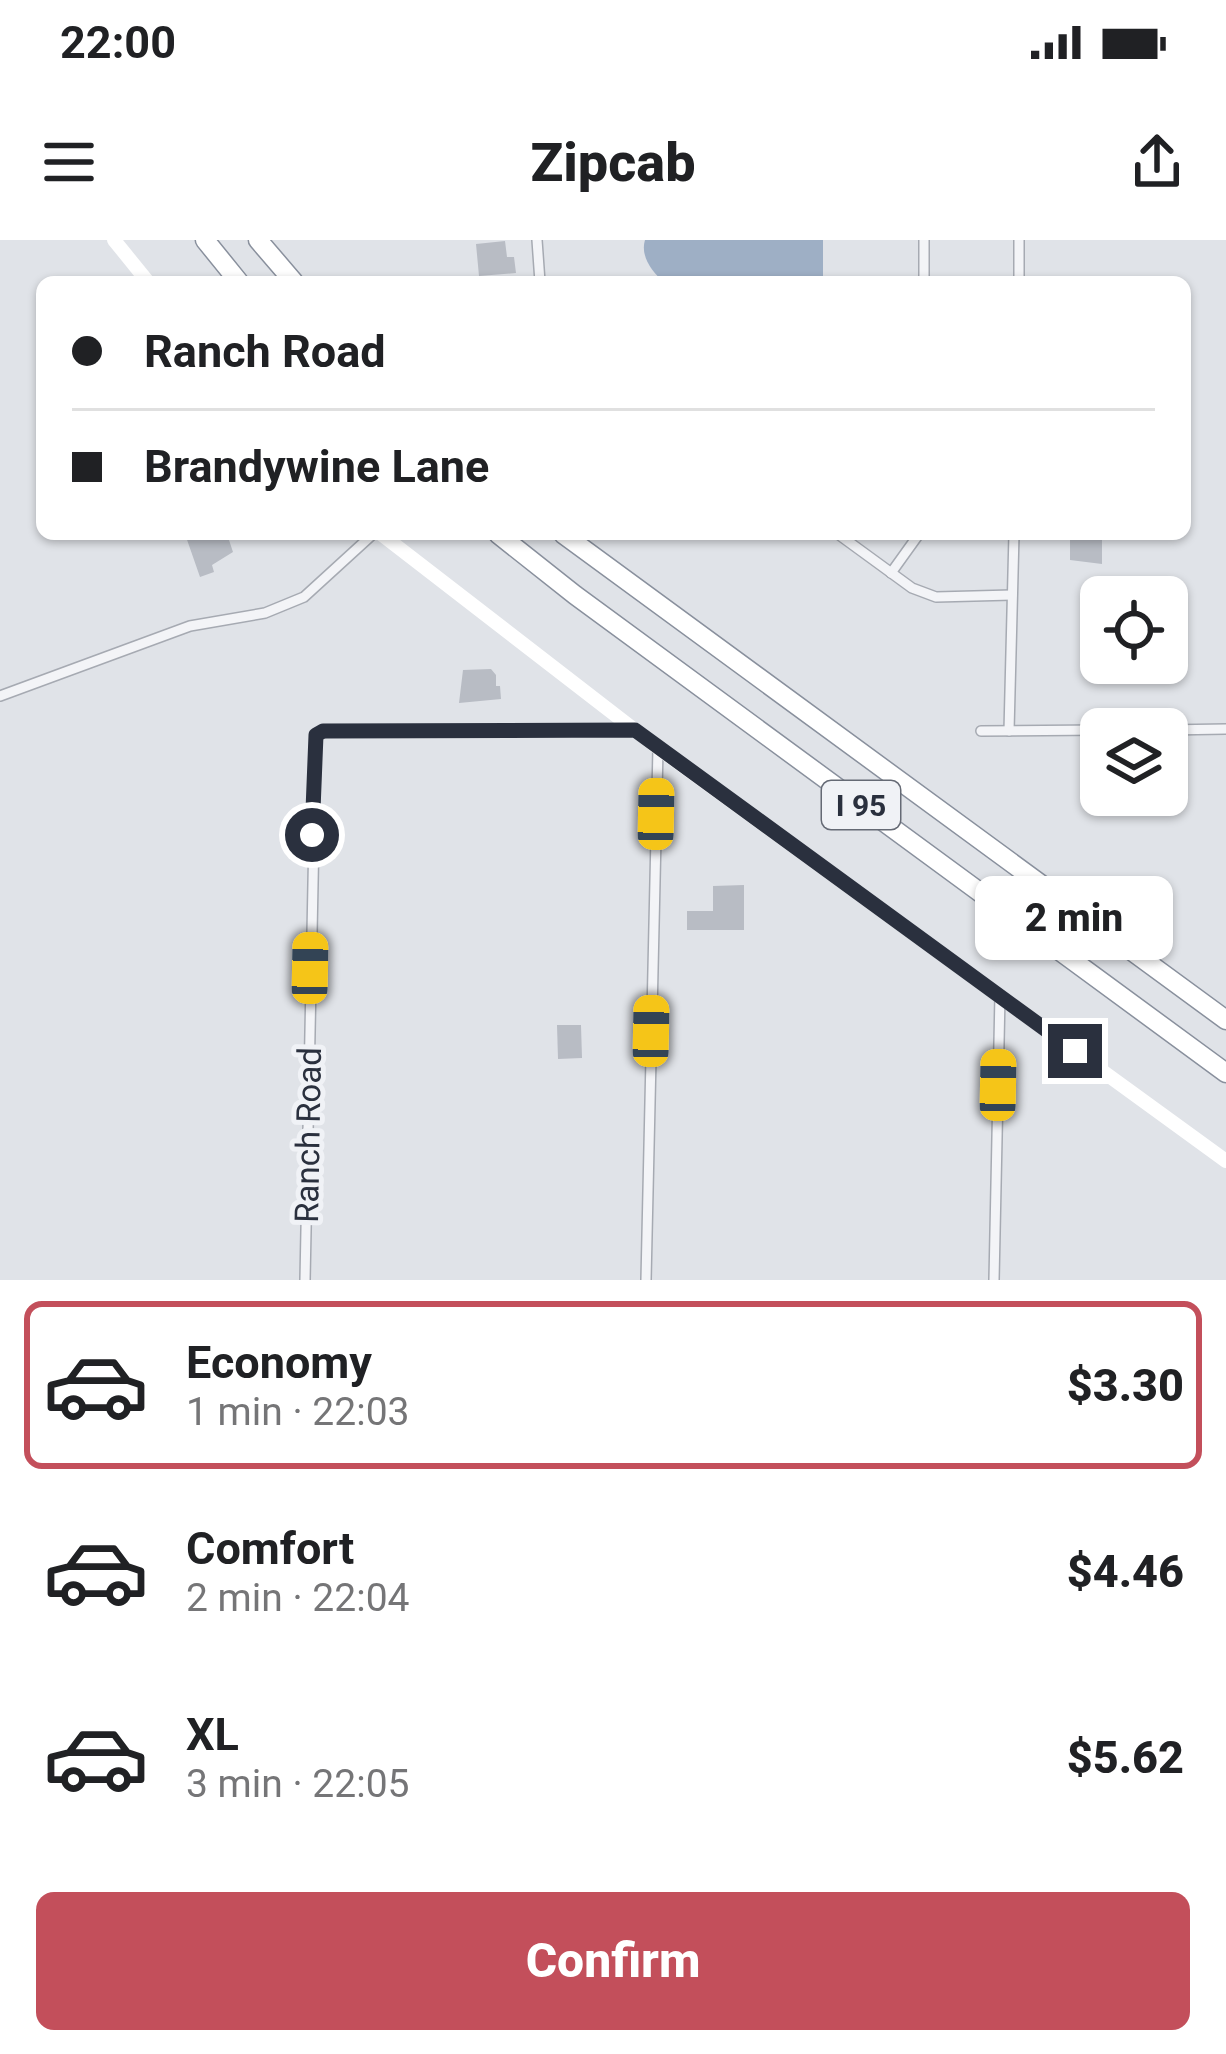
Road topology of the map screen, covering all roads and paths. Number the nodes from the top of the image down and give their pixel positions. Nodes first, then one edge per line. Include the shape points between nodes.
1 (114, 240) edge
2 (206, 240) edge
3 (258, 240) edge
4 (537, 240) edge
5 (924, 240) edge
6 (1019, 240) edge
7 (143, 276) edge
8 (234, 276) edge
9 (289, 276) edge
10 (540, 276) edge
11 (924, 276) edge
12 (1018, 276) edge
13 (370, 540) edge
14 (385, 540) edge
15 (506, 540) edge
16 (571, 540) edge
17 (846, 540) edge
18 (915, 540) edge
19 (1014, 540) edge
20 (892, 573) junction
21 (1012, 595) junction
22 (0, 695) edge
23 (1226, 729) edge
24 (635, 730) junction
25 (1009, 730) junction
26 (1080, 730) edge
27 (1188, 730) edge
28 (981, 731) dead end
29 (658, 748) junction
30 (1000, 995) junction
31 (1226, 1020) edge
32 (1226, 1073) edge
33 (1226, 1162) edge
34 (305, 1280) edge
35 (646, 1280) edge
36 (994, 1280) edge

1 - 7 street
2 - 8 highway
3 - 9 highway
4 - 10 street
5 - 11 street
6 - 12 street
13 - 22 street via 304,597 266,613 190,626
14 - 24 street
15 - 32 highway, I 95
16 - 31 highway, I 95
17 - 20 street
18 - 20 street
19 - 21 street
20 - 21 street via 936,597
21 - 25 street
23 - 27 street
24 - 29 street
24 - 34 street, Ranch Road via 316,735
25 - 26 street
25 - 28 street
29 - 30 street
29 - 35 street
30 - 33 street
30 - 36 street

